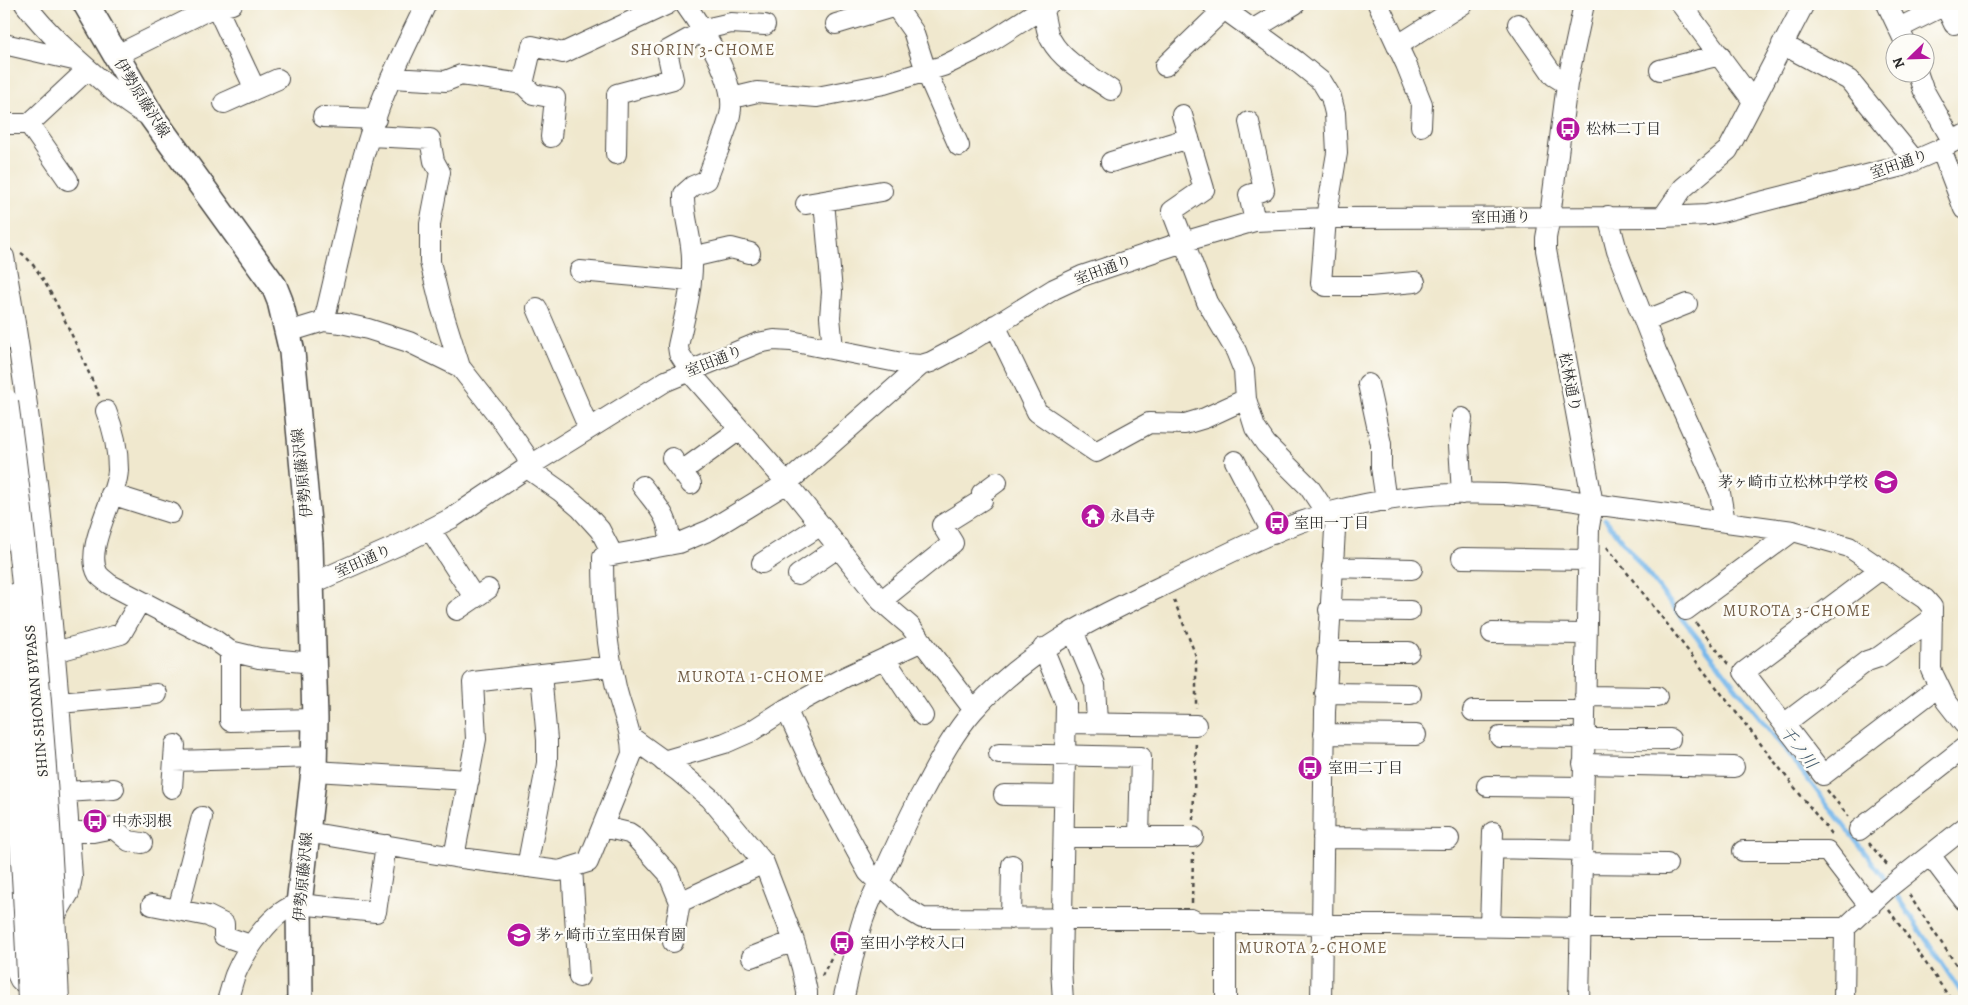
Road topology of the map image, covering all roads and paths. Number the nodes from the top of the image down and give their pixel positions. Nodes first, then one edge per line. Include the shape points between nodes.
1 (25, 4) edge
2 (86, 4) edge
3 (426, 4) edge
4 (668, 4) edge
5 (685, 4) edge
6 (1295, 4) edge
7 (1378, 4) edge
8 (1463, 4) edge
9 (1584, 4) edge
10 (1681, 4) edge
11 (1804, 4) edge
12 (1886, 4) edge
13 (895, 5) edge
14 (1043, 5) edge
15 (224, 6) edge
16 (1218, 6) edge
17 (187, 11) edge
18 (836, 24) dead end
19 (1518, 24) dead end
20 (1954, 24) dead end
21 (766, 26) dead end
22 (704, 30) junction
23 (1252, 30) junction
24 (1900, 32) edge
25 (1906, 32) edge
26 (4, 44) edge
27 (1782, 44) junction
28 (1397, 46) junction
29 (1720, 55) junction
30 (115, 56) junction
31 (83, 65) junction
32 (1166, 66) dead end
33 (1660, 70) dead end
34 (926, 71) junction
35 (278, 78) dead end
36 (391, 78) junction
37 (1921, 82) edge
38 (523, 84) junction
39 (1567, 84) junction
40 (255, 89) junction
41 (1111, 90) dead end
42 (732, 98) junction
43 (1753, 101) junction
44 (224, 103) dead end
45 (1182, 115) dead end
46 (152, 117) junction
47 (323, 117) dead end
48 (1249, 122) dead end
49 (4, 124) edge
50 (29, 124) junction
51 (1421, 126) dead end
52 (373, 128) junction
53 (551, 137) dead end
54 (1189, 138) junction
55 (1953, 142) edge
56 (959, 146) dead end
57 (616, 154) dead end
58 (1915, 161) junction
59 (1111, 162) dead end
60 (68, 180) dead end
61 (882, 191) dead end
62 (1964, 209) edge
63 (1550, 216) junction
64 (1608, 216) junction
65 (1663, 217) junction
66 (1326, 218) junction
67 (1255, 221) junction
68 (1183, 242) junction
69 (750, 253) dead end
70 (12, 255) edge
71 (692, 257) junction
72 (580, 272) dead end
73 (691, 281) junction
74 (1415, 282) dead end
75 (1687, 304) dead end
76 (537, 308) dead end
77 (324, 321) junction
78 (1644, 321) junction
79 (996, 325) junction
80 (288, 332) junction
81 (833, 349) junction
82 (921, 365) junction
83 (460, 367) junction
84 (690, 370) junction
85 (1368, 384) dead end
86 (1246, 399) junction
87 (4, 402) edge
88 (106, 411) joint
89 (1462, 418) dead end
90 (589, 429) junction
91 (739, 430) junction
92 (1235, 461) dead end
93 (531, 465) junction
94 (682, 471) dead end
95 (996, 482) dead end
96 (787, 483) junction
97 (642, 486) dead end
98 (112, 494) junction
99 (1462, 494) junction
100 (1386, 501) junction
101 (1331, 512) junction
102 (171, 513) dead end
103 (1591, 514) junction
104 (1725, 522) junction
105 (821, 525) junction
106 (430, 529) junction
107 (1793, 531) junction
108 (1273, 534) junction
109 (669, 545) junction
110 (839, 547) junction
111 (613, 555) junction
112 (1462, 558) dead end
113 (1588, 560) junction
114 (762, 563) dead end
115 (1332, 567) junction
116 (1412, 569) dead end
117 (1881, 569) junction
118 (798, 575) dead end
119 (1167, 583) junction
120 (311, 584) junction
121 (4, 596) edge
122 (140, 601) junction
123 (881, 602) junction
124 (457, 610) dead end
125 (1329, 610) junction
126 (1686, 610) dead end
127 (1410, 611) dead end
128 (1932, 619) junction
129 (1073, 631) junction
130 (1492, 633) dead end
131 (1586, 634) junction
132 (922, 641) junction
133 (1043, 648) junction
134 (230, 651) junction
135 (56, 652) junction
136 (1327, 652) junction
137 (1409, 652) dead end
138 (885, 659) junction
139 (314, 663) junction
140 (612, 666) junction
141 (541, 674) junction
142 (1938, 687) junction
143 (1325, 693) junction
144 (157, 694) dead end
145 (1411, 694) dead end
146 (1656, 697) dead end
147 (60, 703) junction
148 (1585, 704) junction
149 (786, 709) junction
150 (974, 710) junction
151 (1473, 711) dead end
152 (923, 716) dead end
153 (315, 719) junction
154 (1066, 723) junction
155 (1097, 723) junction
156 (1784, 724) junction
157 (1964, 724) edge
158 (1196, 725) junction
159 (1324, 734) junction
160 (1416, 735) dead end
161 (1500, 737) dead end
162 (632, 738) junction
163 (1584, 738) junction
164 (1670, 739) dead end
165 (1964, 748) edge
166 (999, 754) dead end
167 (1065, 756) junction
168 (663, 761) junction
169 (315, 764) junction
170 (1583, 764) junction
171 (1734, 767) dead end
172 (469, 780) junction
173 (1487, 786) dead end
174 (1583, 787) junction
175 (172, 788) dead end
176 (114, 790) dead end
177 (66, 792) junction
178 (1004, 795) dead end
179 (1064, 796) junction
180 (194, 824) dead end
181 (604, 827) junction
182 (1964, 828) edge
183 (1859, 830) dead end
184 (69, 832) junction
185 (307, 832) junction
186 (1830, 834) dead end
187 (1064, 837) junction
188 (1139, 837) junction
189 (1193, 837) junction
190 (1322, 838) junction
191 (1449, 839) dead end
192 (142, 844) dead end
193 (386, 845) junction
194 (1743, 850) dead end
195 (1930, 855) junction
196 (1581, 856) junction
197 (454, 857) junction
198 (4, 859) edge
199 (764, 863) junction
200 (1667, 864) dead end
201 (1012, 865) dead end
202 (527, 867) junction
203 (572, 868) junction
204 (879, 882) junction
205 (1883, 894) junction
206 (1964, 900) edge
207 (680, 902) junction
208 (299, 904) junction
209 (152, 905) dead end
210 (178, 910) junction
211 (1011, 919) junction
212 (1062, 919) junction
213 (1191, 919) junction
214 (1226, 922) junction
215 (1321, 923) junction
216 (1490, 926) junction
217 (1579, 928) junction
218 (1845, 928) junction
219 (794, 941) junction
220 (674, 942) dead end
221 (250, 945) junction
222 (837, 946) dead end
223 (752, 957) dead end
224 (579, 977) dead end
225 (32, 1001) edge
226 (44, 1001) edge
227 (49, 1001) edge
228 (55, 1001) edge
229 (227, 1001) edge
230 (300, 1001) edge
231 (807, 1001) edge
232 (843, 1001) edge
233 (1063, 1001) edge
234 (1226, 1001) edge
235 (1321, 1001) edge
236 (1579, 1001) edge
237 (1844, 1001) edge
238 (1952, 1001) edge

1 - 31 street
2 - 30 main road, 伊勢原藤沢線
3 - 36 street
4 - 38 street via 563,53 532,46
5 - 22 street
6 - 23 street
7 - 28 street
8 - 28 street
9 - 39 street, 松林通り
10 - 29 street
11 - 27 street
12 - 24 street
13 - 18 street
13 - 34 street via 913,31
14 - 34 street via 982,47
14 - 41 street via 1049,38 1055,47
15 - 17 street
15 - 40 street
16 - 23 street
16 - 32 street
17 - 30 street
19 - 39 street via 1554,76
20 - 25 street via 1945,5
21 - 22 street via 731,23
22 - 42 street
22 - 57 street via 667,51 672,79 617,94
23 - 66 street via 1322,82 1330,97 1337,123 1337,154
26 - 31 street
27 - 43 street
27 - 58 street via 1849,80
28 - 51 street via 1422,104
29 - 33 street
29 - 43 street
30 - 46 main road, 伊勢原藤沢線
31 - 46 street via 136,111
31 - 50 street
34 - 42 street via 884,84 817,97 756,92
34 - 56 street
35 - 40 street
36 - 38 street via 446,80 461,75
36 - 52 street
37 - 55 street
38 - 53 street via 533,94 555,98
39 - 63 street, 松林通り
40 - 44 street
42 - 71 street via 730,114 706,180 684,194
43 - 65 street via 1728,150 1683,188
45 - 54 street
46 - 80 main road, 伊勢原藤沢線 via 265,272 277,294
47 - 52 street
48 - 67 street via 1264,190 1249,195
49 - 50 street
50 - 60 street
52 - 77 street
52 - 83 street via 430,139 434,161 440,172 430,224 430,262
54 - 59 street
54 - 68 street via 1204,189 1172,211
55 - 58 street, 室田通り
55 - 62 street
58 - 65 street, 室田通り via 1708,215
61 - 81 street via 815,203 822,275 832,292
63 - 64 street, 室田通り
63 - 66 street, 室田通り
63 - 103 street, 松林通り via 1546,250
64 - 65 street, 室田通り
64 - 78 street via 1617,251
66 - 67 street, 室田通り
66 - 74 street via 1321,283 1326,286 1370,286
67 - 68 street, 室田通り
68 - 79 street, 室田通り via 1082,276 1054,289
68 - 86 street via 1207,302 1236,351 1244,371
69 - 71 street via 731,248
70 - 88 path via 28,257 46,286
70 - 135 street via 16,327
71 - 73 street
72 - 73 street
73 - 84 street via 678,346
75 - 78 street
76 - 90 street
77 - 80 street
77 - 83 street via 368,329 409,342
78 - 104 street via 1720,493
79 - 82 street, 室田通り
79 - 86 street via 1037,412 1096,452 1149,424 1185,424
80 - 120 main road, 伊勢原藤沢線 via 310,544
81 - 82 street, 室田通り
81 - 84 street, 室田通り via 774,340
82 - 96 street
83 - 93 street
84 - 90 street, 室田通り via 666,381
84 - 91 street
85 - 100 street via 1381,444
86 - 101 street via 1255,428 1266,444
87 - 228 highway, SHIN-SHONAN BYPASS, bridge via 35,674
88 - 98 street via 115,434 118,472
89 - 99 street via 1459,445
90 - 93 street, 室田通り
91 - 94 street
91 - 96 street
92 - 108 street
93 - 106 street, 室田通り
93 - 111 street via 533,472 581,509 600,530
95 - 123 street via 982,493 982,500 942,525 952,543
96 - 105 street
96 - 109 street via 710,530
97 - 109 street via 668,521
98 - 102 street
98 - 122 street via 97,539 94,564 99,575 110,584
99 - 100 street
99 - 103 street via 1556,498
100 - 101 street
101 - 108 street
101 - 115 street
103 - 104 street
103 - 113 street, 松林通り
103 - 186 path
104 - 107 street
105 - 110 street
105 - 114 street
106 - 120 street, 室田通り
106 - 124 street via 481,593
107 - 117 street via 1850,547
107 - 126 street
108 - 119 street
109 - 111 street
110 - 118 street
110 - 123 street
111 - 140 street via 603,557 606,631
112 - 113 street
113 - 131 street, 松林通り
115 - 116 street
115 - 125 street
117 - 128 street via 1924,599 1932,607
117 - 156 street via 1744,672
119 - 129 street
119 - 158 path via 1196,656
120 - 139 main road, 伊勢原藤沢線
121 - 225 highway, SHIN-SHONAN BYPASS, bridge via 22,805
122 - 134 street via 212,638
122 - 135 street via 121,634
123 - 132 street via 910,626
125 - 127 street
125 - 136 street
128 - 142 street via 1931,670
128 - 156 street via 1879,657 1867,661
129 - 133 street
129 - 155 street via 1095,684
130 - 131 street
131 - 148 street, 松林通り
132 - 138 street
132 - 150 street
133 - 150 street
133 - 154 street via 1066,704
134 - 139 street via 259,658
134 - 153 street via 230,721
135 - 147 street
136 - 137 street
136 - 143 street
138 - 149 street
138 - 152 street
139 - 153 main road, 伊勢原藤沢線
140 - 141 street
140 - 162 street
141 - 172 street via 473,682 476,739
141 - 202 street via 547,763
142 - 156 street via 1823,775
142 - 157 street
143 - 145 street
143 - 159 street
144 - 147 street
146 - 148 street
147 - 177 street
148 - 151 street
148 - 163 street, 松林通り
149 - 168 street via 750,732 725,743
149 - 204 street via 845,832 868,872
150 - 204 street via 940,759
153 - 169 main road, 伊勢原藤沢線
154 - 155 street
154 - 167 street
155 - 158 street
158 - 189 path
159 - 160 street
159 - 190 street
161 - 163 street
162 - 168 street
162 - 181 street via 632,754
163 - 164 street
163 - 170 street, 松林通り
165 - 183 street
166 - 167 street
167 - 179 street
167 - 188 street via 1141,757
168 - 199 street via 710,798
169 - 172 street
169 - 175 street via 174,753
169 - 185 main road, 伊勢原藤沢線
170 - 171 street
170 - 174 street, 松林通り
172 - 197 street
173 - 174 street
174 - 196 street, 松林通り
176 - 177 street
177 - 184 street
178 - 179 street
179 - 187 street
180 - 210 street
181 - 203 street via 588,862
181 - 207 street via 635,837 668,873
182 - 195 street
184 - 192 street via 114,828 129,841
184 - 227 street via 72,877 69,893 48,937
185 - 193 street
185 - 208 main road, 伊勢原藤沢線
187 - 188 street
187 - 212 street
188 - 189 street
189 - 213 path
190 - 191 street
190 - 215 street
193 - 197 street
193 - 208 street via 376,912
194 - 205 street via 1827,851
195 - 205 street
195 - 206 street
196 - 200 street
196 - 216 street via 1492,840
196 - 217 street, 松林通り
197 - 202 street
198 - 226 street via 10,951 14,967 20,980 40,994
199 - 207 street
199 - 219 street
201 - 211 street
202 - 203 street via 559,871
203 - 224 street
204 - 211 street via 904,907 922,918
204 - 232 street via 862,922
205 - 218 street
205 - 238 path
207 - 220 street
208 - 221 street via 284,910
208 - 230 main road, 伊勢原藤沢線
209 - 210 street
210 - 221 street via 208,916 224,924 224,936
211 - 212 street
212 - 213 street
212 - 233 street
213 - 214 street
214 - 215 street
214 - 234 street
215 - 216 street
215 - 235 street
216 - 217 street
217 - 218 street
217 - 236 street, 松林通り
218 - 237 street
219 - 223 street
219 - 231 street
221 - 229 street
222 - 231 path

